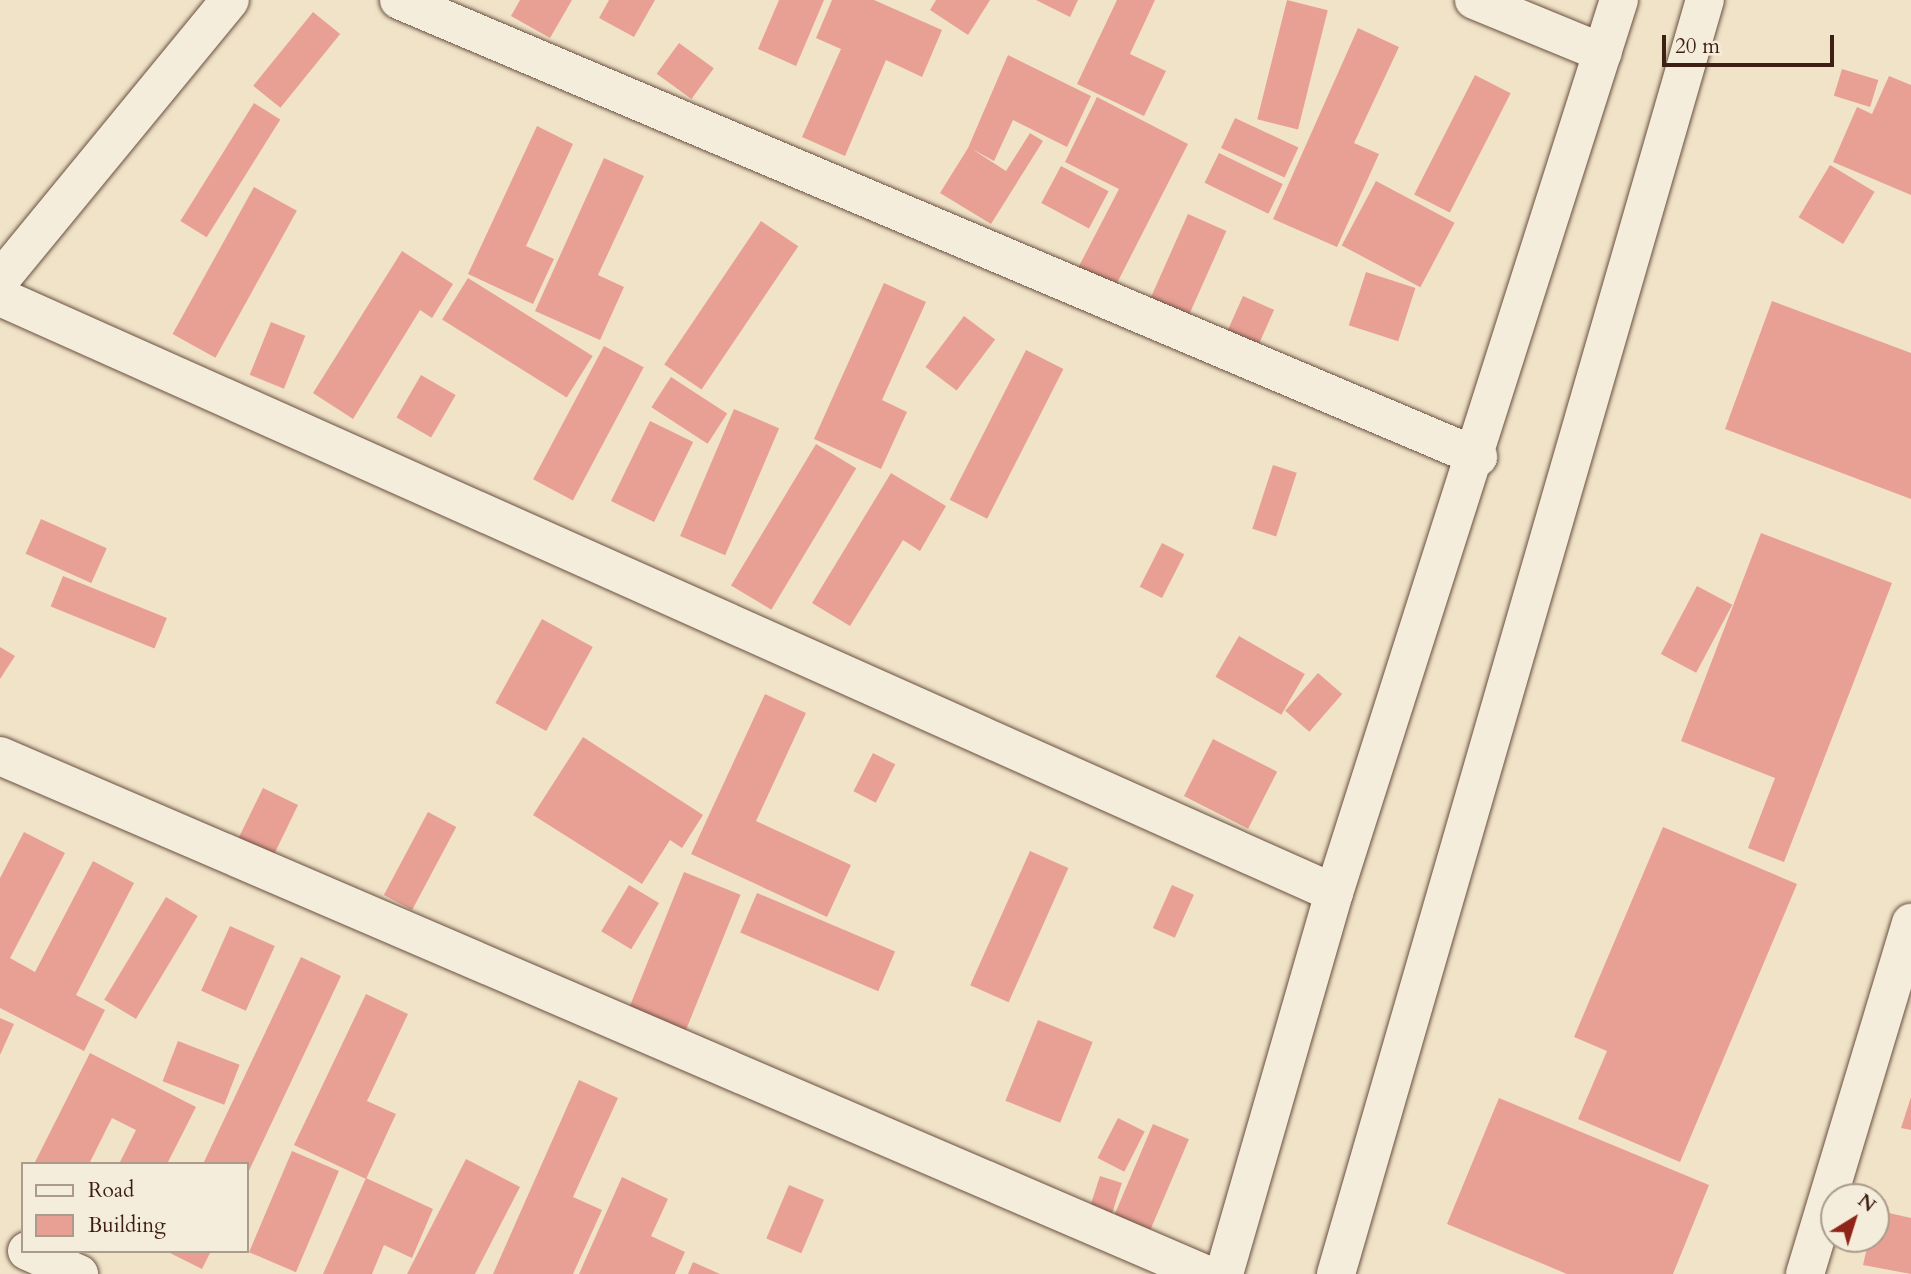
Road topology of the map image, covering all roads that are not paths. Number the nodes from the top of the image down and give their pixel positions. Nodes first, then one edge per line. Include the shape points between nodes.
1 (230, 0) edge
2 (399, 0) edge
3 (1474, 0) edge
4 (1619, 0) edge
5 (1705, 0) edge
6 (1603, 53) junction
7 (0, 280) edge
8 (0, 297) edge
9 (1478, 457) junction
10 (0, 756) edge
11 (1334, 893) junction
12 (1908, 945) edge
13 (0, 1239) edge
14 (21, 1248) edge
15 (32, 1253) edge
16 (79, 1274) edge
17 (1205, 1274) edge
18 (1224, 1274) edge
19 (1336, 1274) edge
20 (1805, 1274) edge

1 - 7 street
2 - 9 street
3 - 6 street
4 - 6 street
5 - 19 street
6 - 9 street
8 - 11 street
9 - 11 street
10 - 17 street
11 - 18 street
12 - 20 street
13 - 14 street
15 - 16 street

